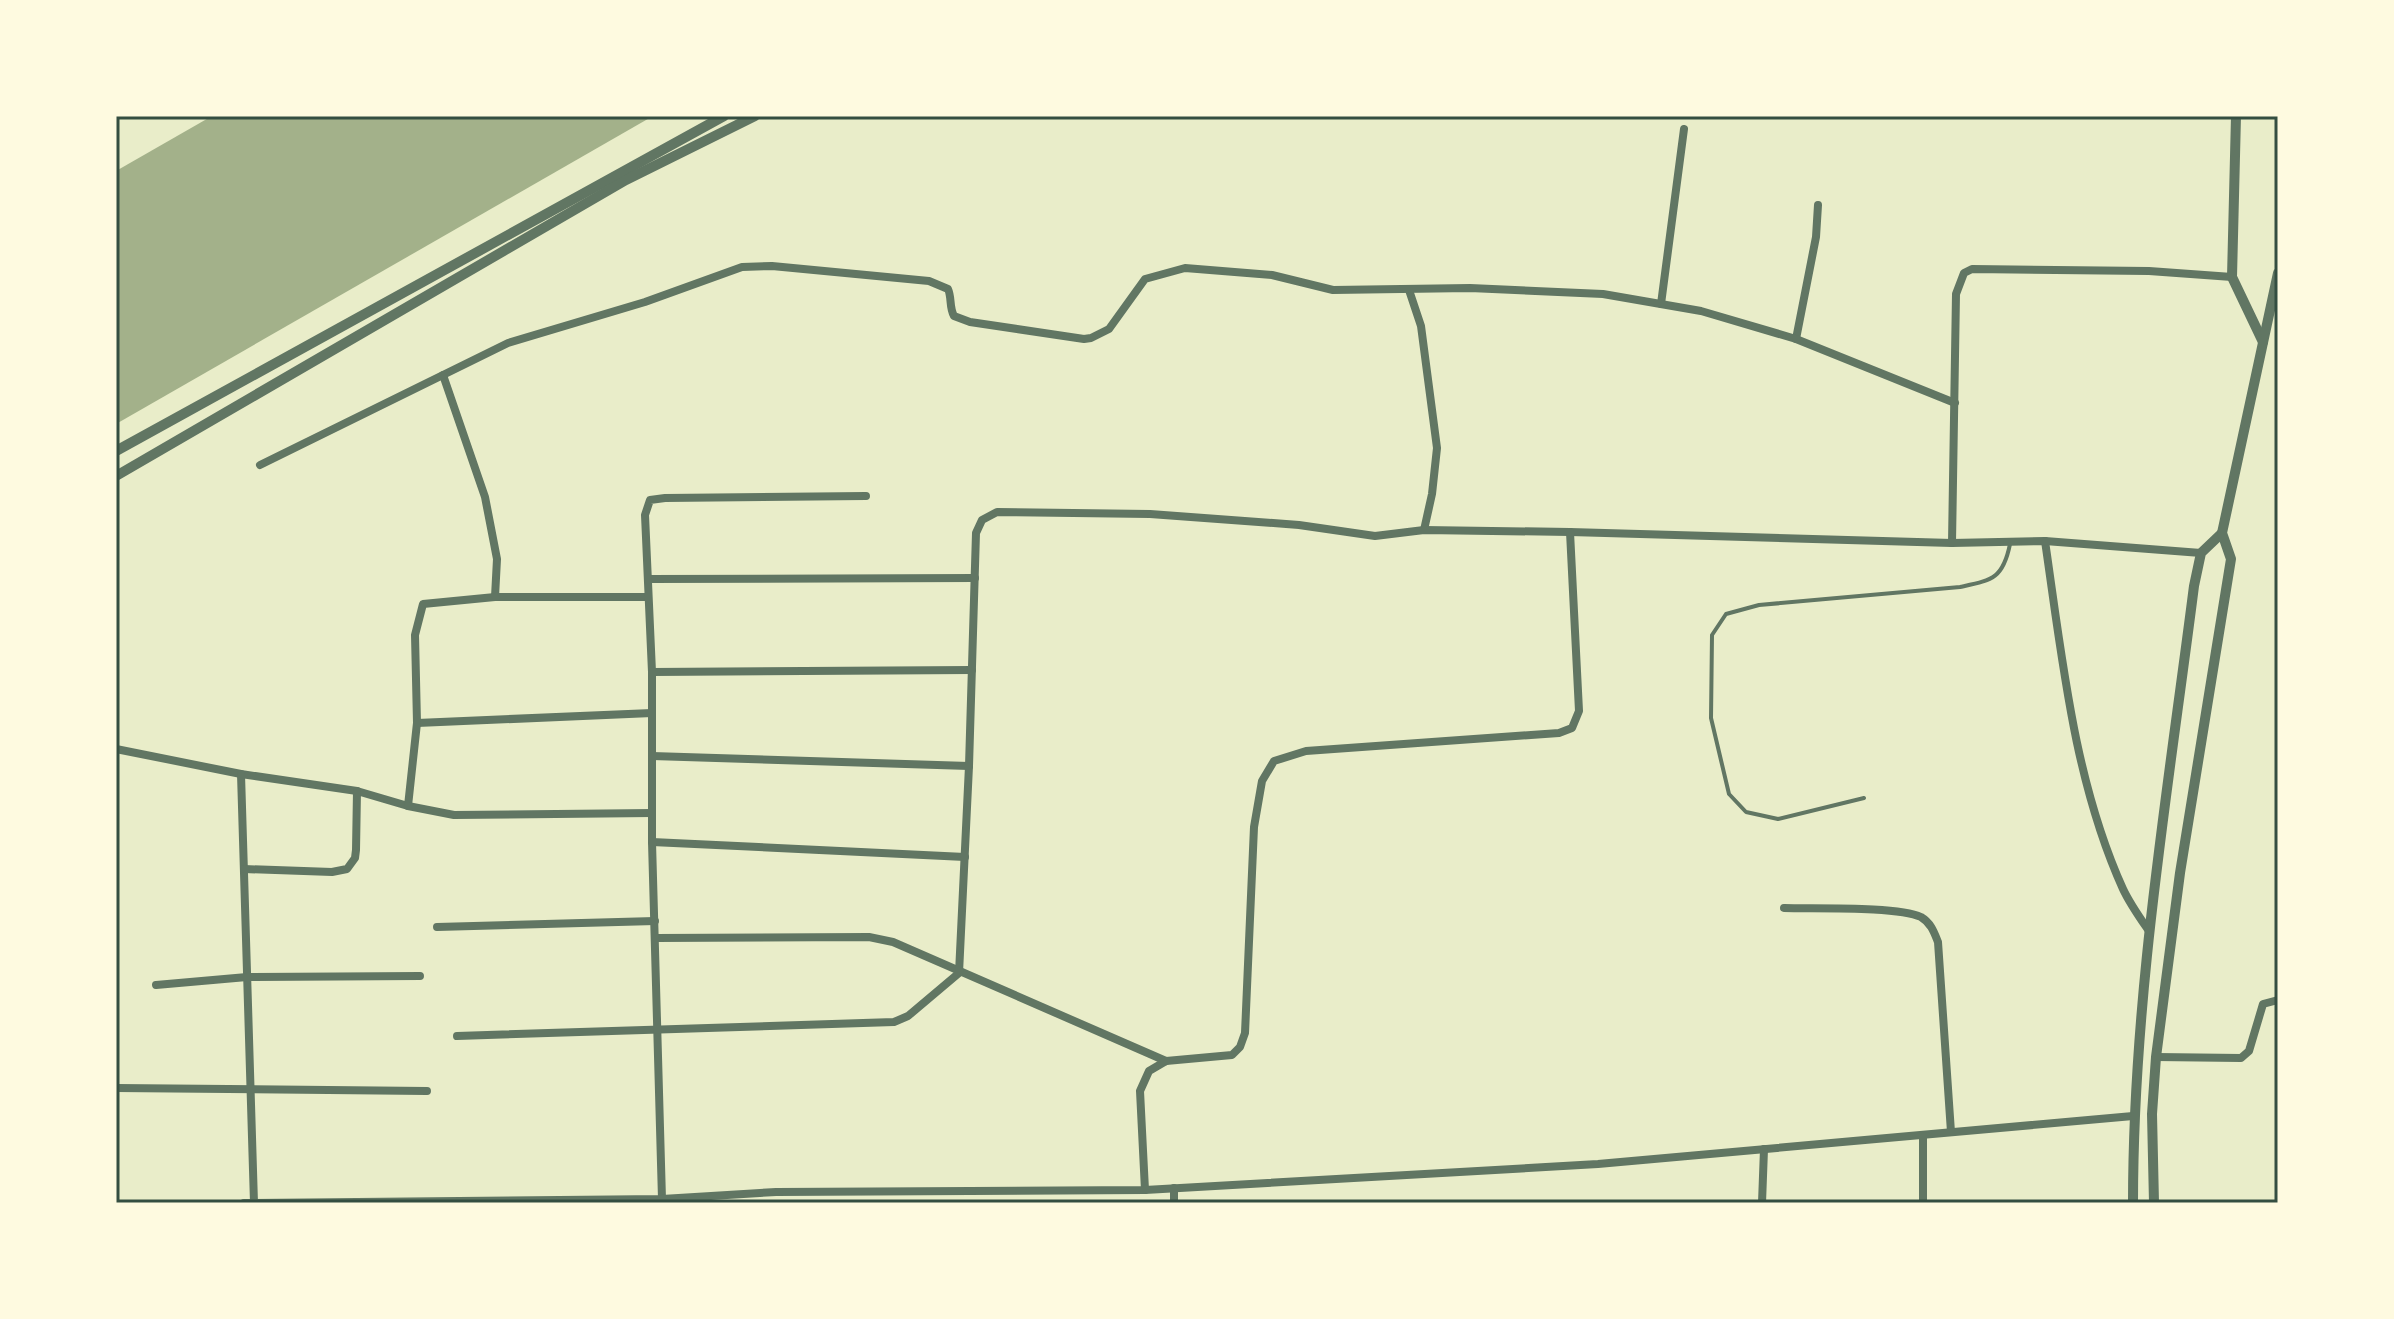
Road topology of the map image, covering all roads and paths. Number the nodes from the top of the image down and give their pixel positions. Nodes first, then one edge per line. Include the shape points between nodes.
1 (724, 116) edge
2 (755, 116) edge
3 (2236, 116) edge
4 (1684, 129) dead end
5 (1818, 205) dead end
6 (2278, 273) edge
7 (2232, 277) junction
8 (1409, 290) junction
9 (1661, 304) junction
10 (1796, 339) junction
11 (2263, 342) junction
12 (443, 375) junction
13 (1955, 403) junction
14 (116, 451) edge
15 (260, 465) dead end
16 (116, 476) edge
17 (866, 496) dead end
18 (1424, 530) junction
19 (1570, 532) junction
20 (2222, 533) junction
21 (2045, 541) junction
22 (2010, 542) junction
23 (1952, 543) junction
24 (2201, 553) junction
25 (975, 578) junction
26 (648, 579) junction
27 (495, 597) junction
28 (648, 597) junction
29 (972, 670) junction
30 (652, 672) junction
31 (652, 713) junction
32 (417, 723) junction
33 (116, 749) edge
34 (652, 756) junction
35 (969, 766) junction
36 (241, 774) junction
37 (357, 791) junction
38 (1864, 798) dead end
39 (408, 806) junction
40 (652, 813) junction
41 (652, 842) junction
42 (965, 857) junction
43 (244, 869) junction
44 (1784, 908) dead end
45 (655, 921) junction
46 (437, 927) dead end
47 (2149, 931) junction
48 (656, 938) junction
49 (959, 973) junction
50 (420, 976) dead end
51 (247, 977) junction
52 (156, 985) dead end
53 (2278, 1000) edge
54 (657, 1029) junction
55 (457, 1036) dead end
56 (2156, 1057) junction
57 (1166, 1061) junction
58 (251, 1087) junction
59 (116, 1088) edge
60 (427, 1091) dead end
61 (2133, 1116) junction
62 (1951, 1132) junction
63 (1923, 1135) junction
64 (1764, 1149) junction
65 (1174, 1188) junction
66 (1145, 1190) junction
67 (776, 1192) junction
68 (662, 1199) junction
69 (540, 1201) edge
70 (647, 1201) edge
71 (244, 1203) edge
72 (254, 1203) edge
73 (777, 1203) edge
74 (1174, 1203) edge
75 (1762, 1203) edge
76 (1923, 1203) edge
77 (2133, 1203) edge
78 (2154, 1203) edge

1 - 14 street
2 - 16 street via 626,180
3 - 7 street
4 - 9 street
5 - 10 street
6 - 11 street
7 - 11 street
7 - 13 street via 1972,269 1964,273 1956,294
8 - 9 street via 1603,294
8 - 12 street via 1333,290 1272,275 1185,268 1145,279 1109,329 1084,339 962,319 950,308 948,289 929,281 742,267 508,343
8 - 18 street via 1421,326 1437,448
9 - 10 street
10 - 13 street
11 - 20 street
12 - 15 street
12 - 27 street via 485,497 497,559
13 - 23 street
17 - 26 street via 650,500 645,515
18 - 19 street
18 - 25 street via 1375,536 1150,514 997,512 982,520 976,533
19 - 23 street
19 - 57 street via 1579,711 1572,728 1306,751 1274,761 1262,781 1254,827 1245,1033 1240,1047 1232,1055
20 - 24 street
20 - 56 street via 2231,559
21 - 22 street
21 - 24 street
21 - 47 street via 2085,775 2108,852
22 - 23 street
22 - 38 lane via 2001,571 1990,581 1759,605 1726,614 1712,635 1711,718 1729,794 1737,803 1746,812 1778,819
24 - 47 street
25 - 26 street
25 - 29 street
26 - 28 street
27 - 28 street
27 - 32 street via 423,604 415,635
28 - 30 street
29 - 30 street
29 - 35 street
30 - 31 street
31 - 32 street
31 - 34 street
32 - 39 street
33 - 36 street
34 - 35 street
34 - 40 street
35 - 42 street
36 - 37 street
36 - 43 street
37 - 39 street
37 - 43 street via 355,858 347,869
39 - 40 street via 454,815
40 - 41 street
41 - 42 street
41 - 45 street
42 - 49 street
43 - 51 street
44 - 62 street via 1899,912 1932,926 1938,942
45 - 46 street
45 - 48 street
47 - 61 street
48 - 49 street via 869,937 893,942
48 - 54 street
49 - 54 street via 894,1022
49 - 57 street
50 - 51 street
51 - 52 street
51 - 58 street
53 - 56 street via 2263,1004 2249,1051 2241,1058
54 - 55 street
54 - 68 street
56 - 78 street
57 - 66 street via 1149,1071 1140,1091
58 - 59 street
58 - 60 street
58 - 72 street
61 - 62 street
61 - 77 street
62 - 63 street
63 - 64 street
63 - 76 street
64 - 65 street via 1598,1164
64 - 75 street
65 - 66 street
65 - 74 street
66 - 67 street
67 - 68 street
67 - 73 street
68 - 70 street
69 - 70 street
69 - 72 street
71 - 72 street

